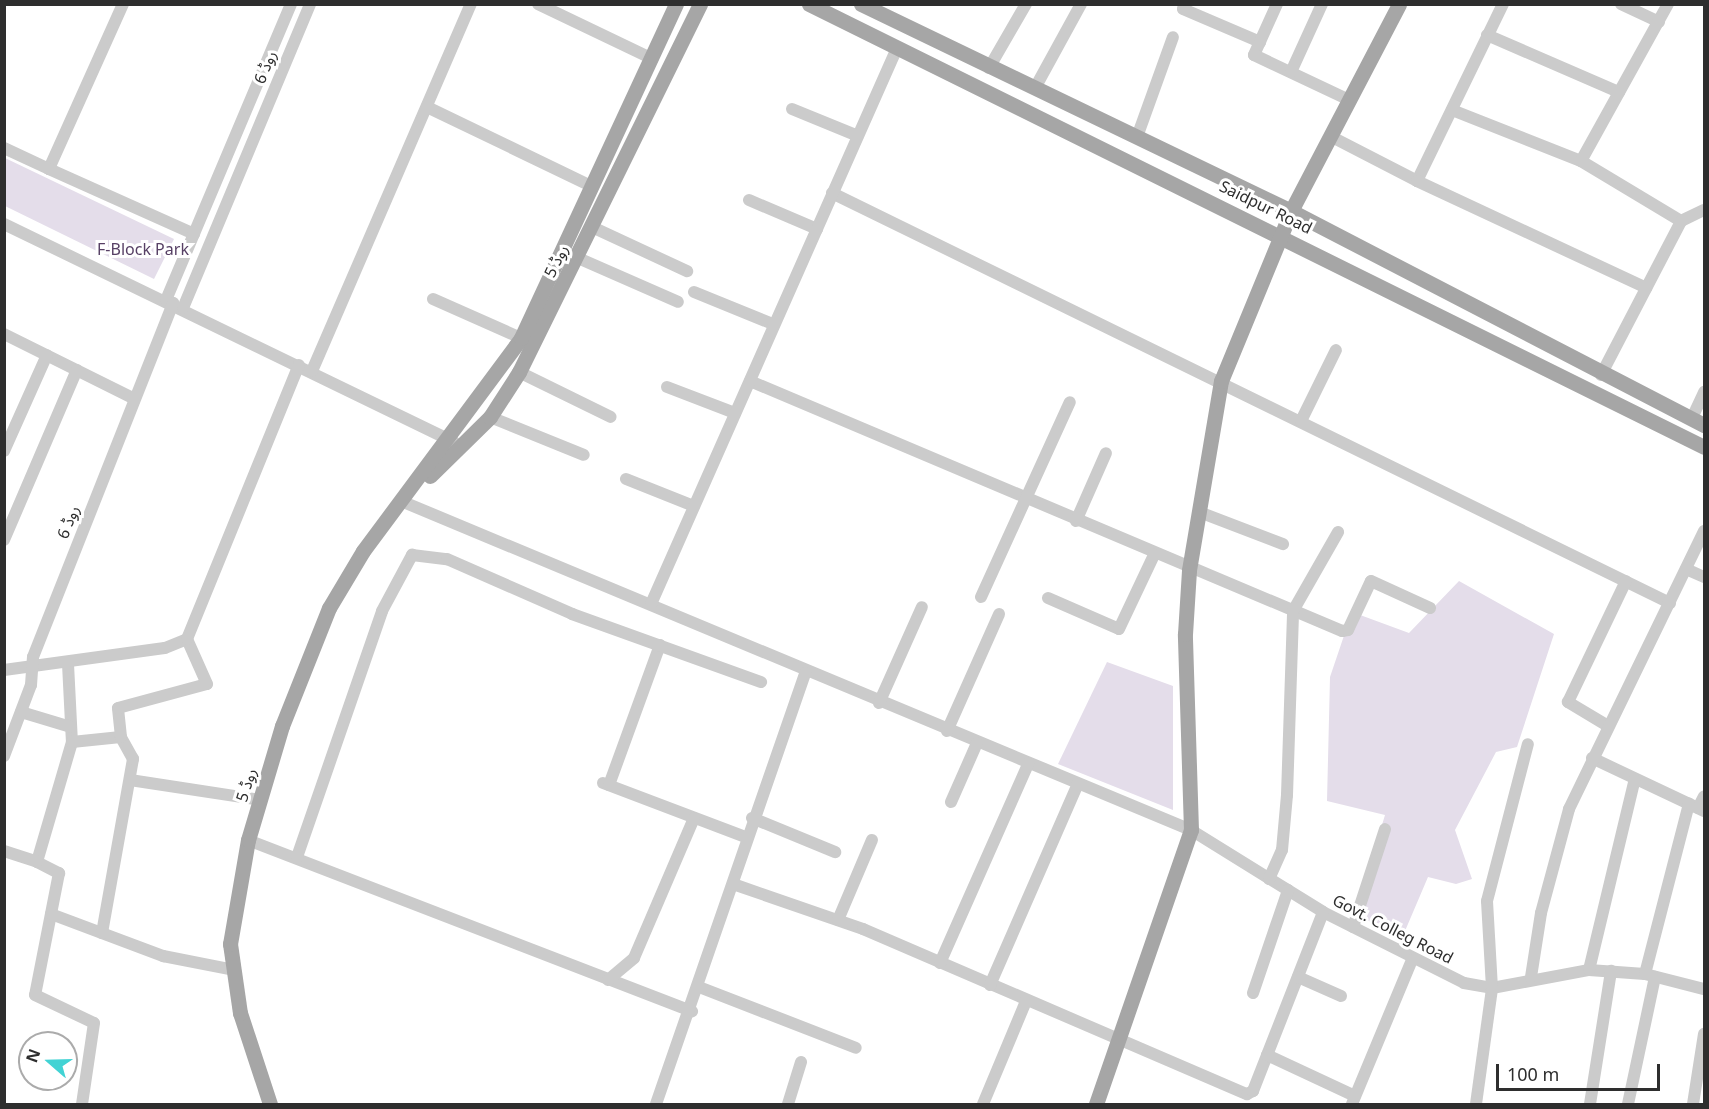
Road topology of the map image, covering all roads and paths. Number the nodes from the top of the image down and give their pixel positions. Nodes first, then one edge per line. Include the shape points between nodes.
1 (123, 4) edge
2 (291, 4) edge
3 (310, 4) edge
4 (471, 4) edge
5 (538, 4) edge
6 (676, 4) edge
7 (700, 4) edge
8 (809, 4) edge
9 (861, 4) edge
10 (1026, 4) edge
11 (1081, 4) edge
12 (1185, 4) edge
13 (1277, 4) edge
14 (1322, 4) edge
15 (1399, 4) edge
16 (1503, 4) edge
17 (1621, 4) edge
18 (1668, 4) edge
19 (1659, 22) junction
20 (1487, 35) junction
21 (1173, 37) dead end
22 (274, 41) junction
23 (1260, 42) junction
24 (897, 48) junction
25 (289, 50) junction
26 (653, 59) junction
27 (989, 68) junction
28 (1291, 72) junction
29 (1035, 88) junction
30 (1619, 92) junction
31 (1349, 100) junction
32 (427, 107) junction
33 (792, 109) dead end
34 (1452, 110) junction
35 (858, 136) junction
36 (1330, 136) junction
37 (1137, 137) junction
38 (4, 147) edge
39 (1581, 161) junction
40 (49, 170) junction
41 (1417, 181) junction
42 (593, 187) junction
43 (832, 193) junction
44 (749, 200) dead end
45 (207, 201) junction
46 (224, 210) junction
47 (1704, 210) edge
48 (1291, 211) junction
49 (1681, 221) junction
50 (4, 224) edge
51 (592, 227) junction
52 (817, 229) junction
53 (1281, 233) junction
54 (194, 234) junction
55 (578, 258) junction
56 (687, 271) dead end
57 (1646, 288) junction
58 (694, 292) dead end
59 (433, 298) dead end
60 (678, 302) dead end
61 (174, 304) junction
62 (773, 324) junction
63 (4, 334) edge
64 (521, 338) junction
65 (1336, 350) dead end
66 (47, 355) junction
67 (299, 365) junction
68 (77, 370) junction
69 (312, 372) junction
70 (519, 372) junction
71 (1601, 375) junction
72 (750, 381) junction
73 (1221, 381) junction
74 (667, 387) dead end
75 (1704, 392) edge
76 (133, 398) junction
77 (1070, 402) dead end
78 (735, 413) junction
79 (490, 417) junction
80 (611, 417) dead end
81 (1301, 421) junction
82 (1698, 421) edge
83 (6, 443) edge
84 (457, 443) junction
85 (1704, 447) edge
86 (1106, 453) dead end
87 (584, 455) dead end
88 (626, 479) dead end
89 (1026, 500) junction
90 (401, 501) junction
91 (694, 506) junction
92 (1199, 512) junction
93 (1076, 522) junction
94 (1704, 531) edge
95 (1338, 532) dead end
96 (4, 540) edge
97 (1283, 544) dead end
98 (1154, 555) junction
99 (1686, 569) junction
100 (1189, 570) junction
101 (1704, 577) edge
102 (1626, 581) junction
103 (981, 597) dead end
104 (1048, 597) dead end
105 (1670, 603) junction
106 (651, 604) junction
107 (922, 607) dead end
108 (1430, 608) dead end
109 (1293, 611) junction
110 (999, 614) dead end
111 (187, 639) junction
112 (660, 645) junction
113 (68, 664) junction
114 (4, 670) edge
115 (32, 670) junction
116 (805, 673) junction
117 (761, 682) dead end
118 (879, 703) junction
119 (21, 712) junction
120 (1608, 726) junction
121 (71, 727) junction
122 (946, 731) junction
123 (121, 737) junction
124 (72, 742) junction
125 (977, 743) junction
126 (1528, 744) dead end
127 (4, 756) edge
128 (1592, 758) junction
129 (1028, 764) junction
130 (1635, 779) junction
131 (130, 780) junction
132 (1078, 784) junction
133 (1704, 796) edge
134 (260, 800) junction
135 (951, 802) dead end
136 (1697, 807) edge
137 (693, 818) junction
138 (752, 818) junction
139 (1385, 828) dead end
140 (1191, 830) junction
141 (745, 837) junction
142 (248, 840) junction
143 (872, 840) dead end
144 (4, 852) edge
145 (835, 852) dead end
146 (297, 857) junction
147 (37, 862) junction
148 (1269, 879) junction
149 (734, 884) junction
150 (1288, 890) junction
151 (1323, 912) junction
152 (51, 914) junction
153 (838, 920) junction
154 (1353, 927) junction
155 (102, 933) junction
156 (1412, 960) junction
157 (940, 963) junction
158 (234, 970) junction
159 (1588, 970) junction
160 (1611, 971) junction
161 (1650, 975) junction
162 (1298, 977) junction
163 (1532, 977) junction
164 (608, 980) junction
165 (990, 985) junction
166 (699, 987) junction
167 (1492, 988) junction
168 (1704, 989) edge
169 (1253, 993) dead end
170 (1341, 996) dead end
171 (1026, 1001) junction
172 (692, 1011) junction
173 (1704, 1034) edge
174 (1120, 1043) junction
175 (856, 1048) dead end
176 (1267, 1055) junction
177 (801, 1062) dead end
178 (1353, 1100) edge
179 (82, 1104) edge
180 (270, 1104) edge
181 (656, 1104) edge
182 (788, 1104) edge
183 (983, 1104) edge
184 (1096, 1104) edge
185 (1476, 1104) edge
186 (1590, 1104) edge
187 (1628, 1104) edge
188 (1693, 1104) edge

1 - 40 street
2 - 22 street, روڈ 6
3 - 25 street, روڈ 6
4 - 32 street
5 - 26 street
6 - 26 main road, روڈ 5
7 - 51 main road, روڈ 5
8 - 24 main road, Saidpur Road
9 - 27 main road, Saidpur Road
10 - 27 street
11 - 29 street
12 - 23 street via 1183,9
13 - 23 street
14 - 28 street
15 - 31 main road
16 - 20 street
17 - 19 street
18 - 19 street
19 - 30 street
20 - 30 street
20 - 34 street
21 - 37 street
22 - 25 street
22 - 45 street, روڈ 6
23 - 28 street via 1254,55
24 - 35 street
24 - 53 main road, Saidpur Road
25 - 46 street, روڈ 6
26 - 42 main road, روڈ 5
27 - 29 main road, Saidpur Road
28 - 31 street
29 - 37 main road, Saidpur Road
30 - 39 street
31 - 36 main road
32 - 42 street
32 - 69 street
33 - 35 street
34 - 39 street
34 - 41 street
35 - 43 street
36 - 41 street
36 - 48 main road
37 - 48 main road, Saidpur Road
38 - 40 street
39 - 49 street
40 - 54 street
41 - 57 street
42 - 64 main road, روڈ 5
43 - 52 street
43 - 73 street
44 - 52 street
45 - 46 street
45 - 54 street, روڈ 6
46 - 61 street, روڈ 6
47 - 49 street
48 - 53 main road
48 - 71 main road, Saidpur Road
49 - 57 street
50 - 61 street
51 - 55 main road, روڈ 5
51 - 56 street
52 - 62 street
53 - 73 main road
53 - 85 main road, Saidpur Road
54 - 61 street, روڈ 6
55 - 60 street
55 - 70 main road, روڈ 5
57 - 71 street
58 - 62 street
59 - 64 street
61 - 67 street
61 - 76 street, روڈ 6
62 - 72 street
63 - 66 street
64 - 84 main road, روڈ 5
65 - 81 street
66 - 68 street
66 - 83 street
67 - 69 street
67 - 111 street
68 - 76 street
68 - 96 street
69 - 84 street
70 - 79 main road, روڈ 5
70 - 80 street
71 - 82 main road, Saidpur Road
72 - 78 street
72 - 89 street
73 - 81 street
73 - 92 main road
74 - 78 street
75 - 82 street
76 - 115 street, روڈ 6
77 - 89 street
78 - 91 street
79 - 84 main road, روڈ 5
79 - 87 street
81 - 102 street
84 - 90 main road, روڈ 5
86 - 93 street
88 - 91 street
89 - 93 street
89 - 103 street
90 - 106 street, Govt. Colleg Road
90 - 134 main road, روڈ 5 via 329,608
91 - 106 street
92 - 97 street
92 - 100 main road
93 - 98 street
94 - 99 street
95 - 109 street
98 - 100 street
98 - 104 street via 1119,629
99 - 101 street
99 - 105 street
100 - 109 street
100 - 140 main road via 1185,634
102 - 105 street
102 - 120 street via 1568,702
105 - 120 street
106 - 116 street, Govt. Colleg Road
107 - 118 street
108 - 109 street via 1373,581 1346,632
109 - 148 street via 1286,806 1282,850
110 - 122 street
111 - 113 street
111 - 123 street via 207,684 118,708
112 - 117 street
112 - 137 street via 606,784
112 - 146 street via 447,559 412,555 382,611
113 - 115 street
113 - 121 street
114 - 115 street
115 - 119 street, روڈ 6
116 - 118 street, Govt. Colleg Road
116 - 138 street
118 - 122 street, Govt. Colleg Road
119 - 121 street
119 - 127 street, روڈ 6
120 - 128 street
121 - 124 street
122 - 125 street, Govt. Colleg Road
123 - 124 street
123 - 131 street via 133,759
124 - 147 street
125 - 129 street, Govt. Colleg Road
125 - 135 street
126 - 167 street via 1487,901
128 - 130 street
128 - 163 street via 1569,809 1541,913
129 - 132 street, Govt. Colleg Road
129 - 157 street
130 - 136 street
130 - 159 street
131 - 134 street
131 - 155 street
132 - 140 street, Govt. Colleg Road
132 - 165 street
133 - 136 street
134 - 142 main road, روڈ 5
136 - 161 street
137 - 141 street
137 - 164 street via 634,958
138 - 141 street
138 - 145 street
139 - 154 street
140 - 148 street, Govt. Colleg Road
140 - 174 main road
141 - 149 street
142 - 146 street
142 - 158 main road, روڈ 5 via 230,944
143 - 153 street
144 - 147 street
146 - 164 street
147 - 152 street via 59,869
148 - 150 street, Govt. Colleg Road
149 - 153 street
149 - 166 street
150 - 151 street, Govt. Colleg Road
150 - 169 street
151 - 154 street, Govt. Colleg Road
151 - 162 street
152 - 155 street
152 - 179 street via 35,995 94,1023
153 - 157 street
154 - 156 street, Govt. Colleg Road
155 - 158 street via 163,956
156 - 167 street, Govt. Colleg Road
156 - 178 street
157 - 165 street
158 - 180 main road, روڈ 5 via 240,1013
159 - 160 street
159 - 163 street
160 - 161 street
160 - 186 street
161 - 168 street
161 - 187 street
162 - 170 street
162 - 176 street
163 - 167 street
164 - 172 street
165 - 171 street
166 - 172 street
166 - 175 street
167 - 185 street
171 - 174 street
171 - 183 street
172 - 181 street
173 - 188 street
174 - 176 street via 1247,1094
174 - 184 main road
176 - 178 street
177 - 182 street

